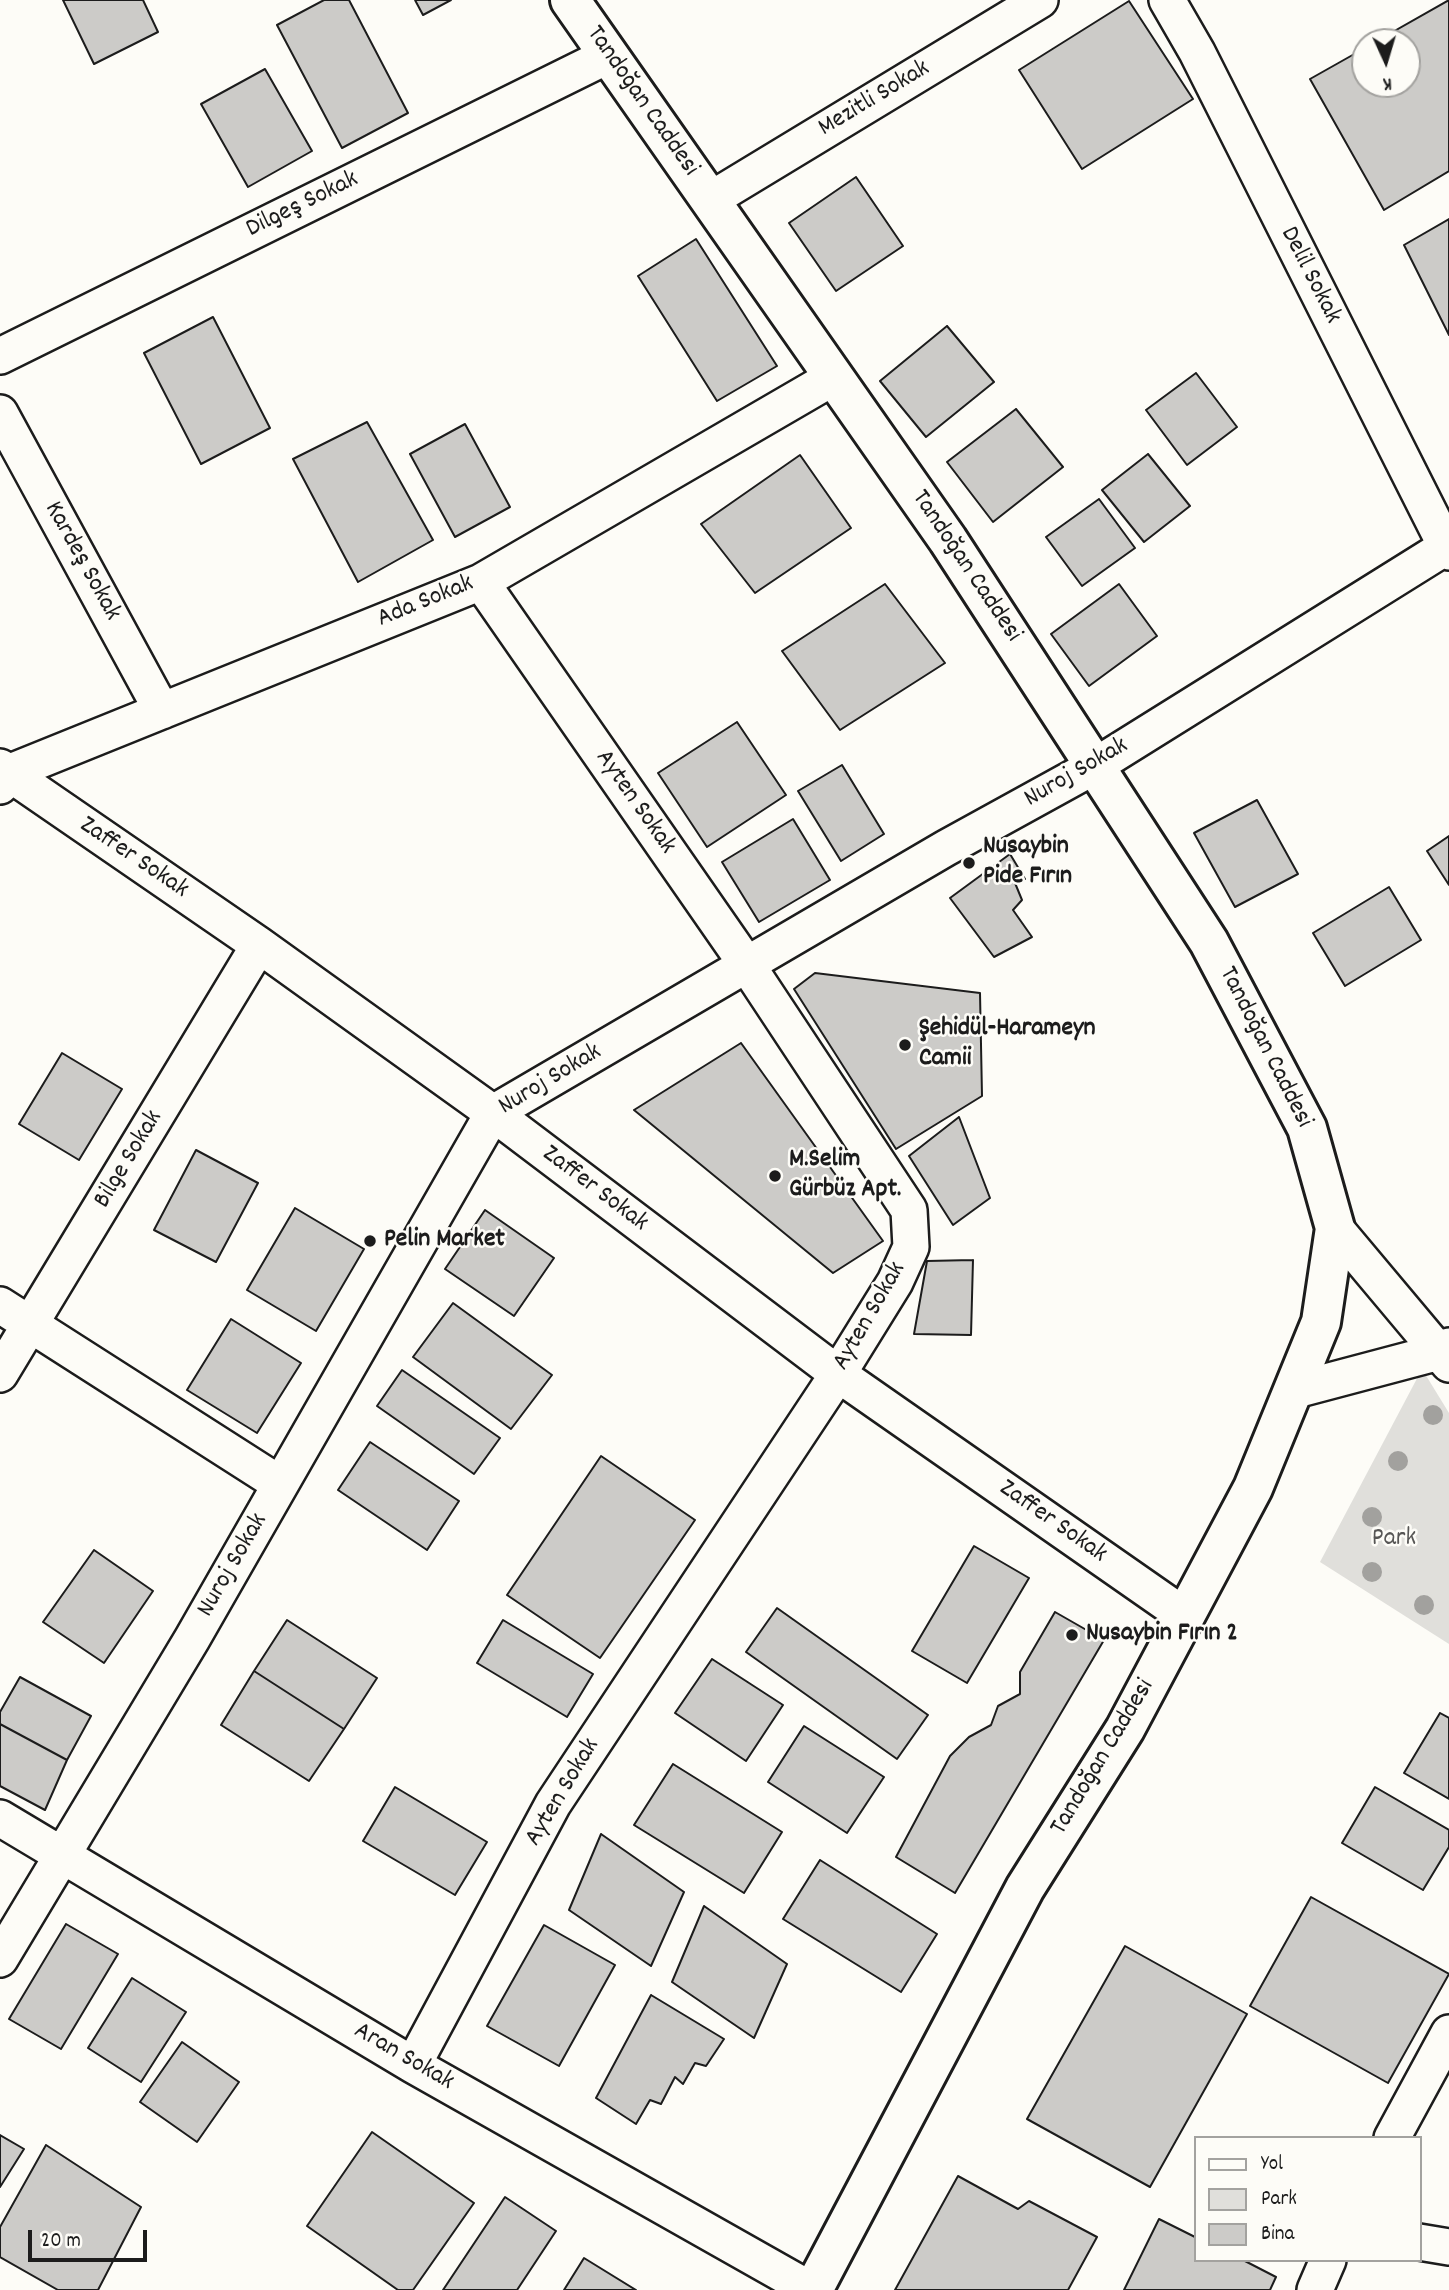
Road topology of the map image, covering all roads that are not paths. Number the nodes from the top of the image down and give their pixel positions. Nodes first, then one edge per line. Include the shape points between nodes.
1 (570, 0) edge
2 (1167, 0) edge
3 (1038, 1) edge
4 (607, 56) junction
5 (710, 200) junction
6 (0, 356) edge
7 (834, 377) junction
8 (0, 413) edge
9 (1448, 548) edge
10 (481, 582) junction
11 (162, 711) junction
12 (1095, 766) junction
13 (3, 775) edge
14 (259, 945) junction
15 (747, 965) junction
16 (493, 1113) junction
17 (1335, 1228) junction
18 (0, 1306) edge
19 (31, 1325) junction
20 (1446, 1354) edge
21 (0, 1374) edge
22 (838, 1374) junction
23 (1292, 1391) junction
24 (280, 1485) junction
25 (1185, 1615) junction
26 (0, 1818) edge
27 (61, 1855) junction
28 (0, 1959) edge
29 (1449, 2033) edge
30 (413, 2065) junction
31 (1393, 2136) edge
32 (1421, 2242) edge
33 (1449, 2247) edge
34 (1327, 2262) edge
35 (812, 2290) edge
36 (1315, 2290) edge

1 - 4 street, Tandoğan Caddesi
2 - 9 street, Delil Sokak
3 - 5 street, Mezitli Sokak
4 - 5 street, Tandoğan Caddesi
4 - 6 street, Dilgeş Sokak
5 - 7 street, Tandoğan Caddesi
7 - 10 street, Ada Sokak
7 - 12 street, Tandoğan Caddesi via 948,540
8 - 11 street, Kardeş Sokak
9 - 12 street, Nuroj Sokak
10 - 11 street, Ada Sokak
10 - 15 street, Ayten Sokak
11 - 13 street, Ada Sokak
12 - 15 street, Nuroj Sokak
12 - 17 street, Tandoğan Caddesi via 1209,942 1307,1128
13 - 14 street, Zaffer Sokak
14 - 16 street, Zaffer Sokak
14 - 19 street, Bilge Sokak
15 - 16 street, Nuroj Sokak
15 - 22 street, Ayten Sokak via 909,1210 911,1247 895,1282
16 - 22 street, Zaffer Sokak
16 - 24 street, Nuroj Sokak
17 - 20 street
17 - 23 street, Tandoğan Caddesi via 1321,1322
18 - 19 street
19 - 21 street, Bilge Sokak
19 - 24 street
20 - 23 street
22 - 25 street, Zaffer Sokak
22 - 30 street, Ayten Sokak via 553,1804
23 - 25 street, Tandoğan Caddesi via 1253,1488
24 - 27 street, Nuroj Sokak
25 - 35 street, Tandoğan Caddesi via 1125,1729 1025,1888
26 - 27 street, Aran Sokak
27 - 28 street, Nuroj Sokak
27 - 30 street, Aran Sokak
29 - 31 street
30 - 35 street, Aran Sokak
32 - 33 street
34 - 36 street

